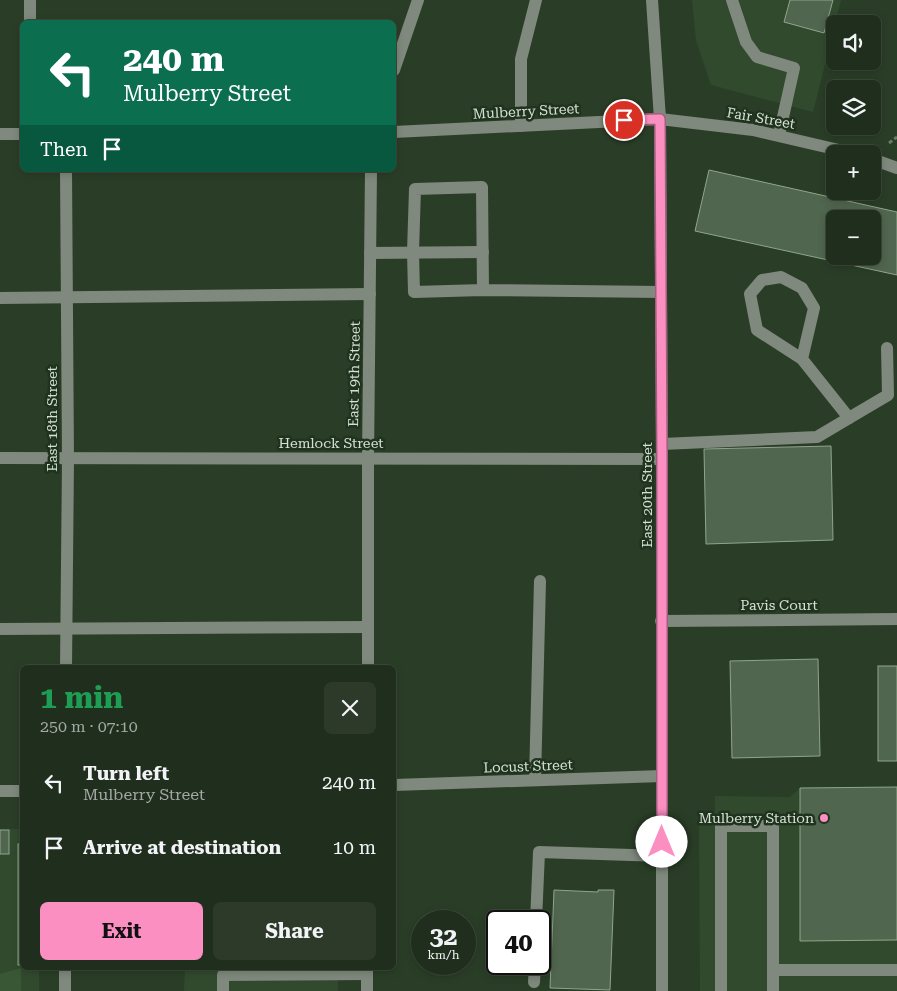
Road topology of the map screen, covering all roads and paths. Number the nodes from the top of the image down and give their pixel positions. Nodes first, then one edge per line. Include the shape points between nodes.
1 (30, 0) edge
2 (418, 0) edge
3 (536, 0) edge
4 (652, 0) edge
5 (732, 0) edge
6 (30, 20) edge
7 (396, 64) edge
8 (660, 119) junction
9 (521, 126) junction
10 (396, 132) edge
11 (0, 134) edge
12 (20, 134) edge
13 (779, 135) junction
14 (897, 137) edge
15 (889, 143) dead end
16 (826, 147) edge
17 (881, 163) edge
18 (897, 168) edge
19 (66, 172) edge
20 (371, 172) edge
21 (370, 252) junction
22 (413, 252) junction
23 (484, 252) junction
24 (483, 290) junction
25 (661, 292) junction
26 (370, 294) junction
27 (0, 298) edge
28 (67, 298) junction
29 (887, 348) dead end
30 (802, 359) junction
31 (849, 418) junction
32 (662, 444) junction
33 (0, 458) edge
34 (368, 458) junction
35 (68, 459) junction
36 (662, 459) junction
37 (540, 581) dead end
38 (897, 620) edge
39 (661, 621) junction
40 (368, 627) junction
41 (0, 629) edge
42 (66, 629) junction
43 (66, 665) edge
44 (368, 665) edge
45 (662, 776) junction
46 (535, 780) junction
47 (396, 785) edge
48 (0, 791) edge
49 (20, 791) edge
50 (662, 856) junction
51 (536, 910) edge
52 (65, 970) edge
53 (773, 970) junction
54 (897, 970) edge
55 (367, 971) edge
56 (534, 975) edge
57 (534, 982) dead end
58 (65, 991) edge
59 (223, 991) edge
60 (367, 991) edge
61 (662, 991) edge
62 (722, 991) edge
63 (773, 991) edge

1 - 6 street
2 - 7 street
3 - 9 street via 521,59
4 - 8 street, East 20th Street
5 - 13 street via 746,42 757,57 794,68
8 - 9 street, Mulberry Street
8 - 13 street, Fair Street
8 - 25 street, East 20th Street
9 - 10 street, Mulberry Street
11 - 12 street
13 - 16 street, Fair Street
14 - 15 path
17 - 18 street
19 - 28 street, East 18th Street
20 - 21 street, East 19th Street
21 - 22 street
21 - 26 street, East 19th Street
22 - 23 street
22 - 23 street via 414,188 482,188
22 - 24 street via 414,292
23 - 24 street
24 - 25 street
25 - 32 street, East 20th Street
26 - 28 street
26 - 34 street, East 19th Street
27 - 28 street
28 - 35 street, East 18th Street
29 - 31 street via 888,395
30 - 30 street via 757,330 750,294 762,280 781,277 802,288 814,308
30 - 31 street
31 - 32 street via 817,436
32 - 36 street, East 20th Street
33 - 35 street, Hemlock Street
34 - 35 street, Hemlock Street
34 - 36 street, Hemlock Street
34 - 40 street, East 19th Street
35 - 42 street, East 18th Street
36 - 39 street, East 20th Street
37 - 46 street
38 - 39 street, Pavis Court
39 - 45 street, East 20th Street
40 - 42 street
40 - 44 street, East 19th Street
41 - 42 street
42 - 43 street, East 18th Street
45 - 46 street, Locust Street
45 - 50 street, East 20th Street
46 - 47 street, Locust Street
48 - 49 street
50 - 51 street via 538,852
50 - 61 street, East 20th Street
52 - 58 street
53 - 54 street
53 - 62 street via 773,826 721,826
53 - 63 street
55 - 59 street via 223,975
55 - 60 street
56 - 57 street

